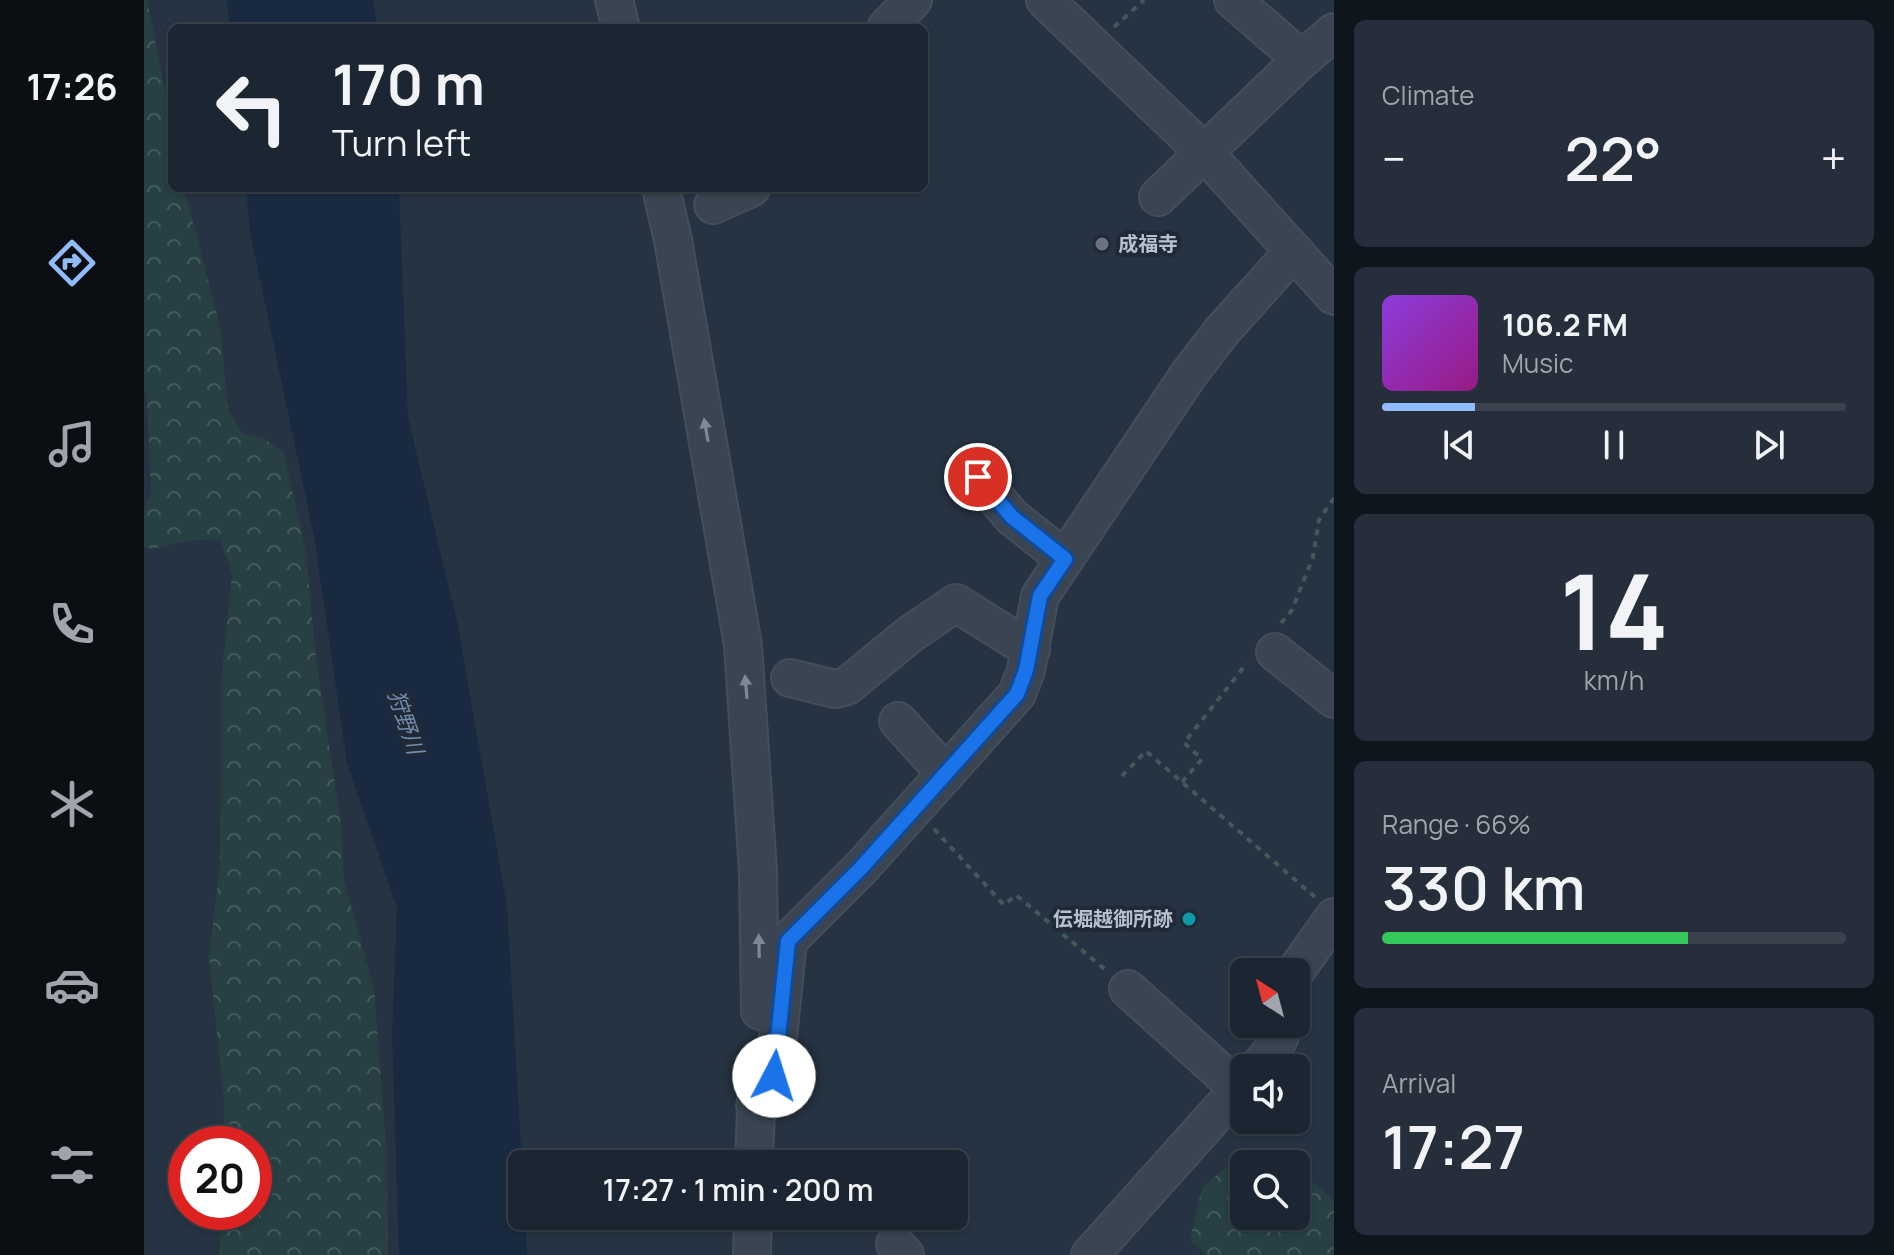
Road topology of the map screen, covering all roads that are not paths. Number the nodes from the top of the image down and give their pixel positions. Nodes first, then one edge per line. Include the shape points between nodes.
1 (614, 0) edge
2 (913, 0) edge
3 (1045, 0) edge
4 (1233, 0) edge
5 (620, 24) edge
6 (890, 24) edge
7 (1323, 48) edge
8 (1205, 153) junction
9 (662, 192) edge
10 (742, 192) edge
11 (1158, 197) dead end
12 (713, 205) dead end
13 (1294, 251) junction
14 (1334, 296) edge
15 (978, 477) dead end
16 (1065, 559) junction
17 (1031, 650) junction
18 (1275, 652) dead end
19 (790, 678) dead end
20 (1334, 699) edge
21 (898, 721) dead end
22 (946, 774) junction
23 (1330, 919) edge
24 (1304, 958) edge
25 (1128, 989) road end
26 (1230, 1067) edge
27 (1230, 1099) edge
28 (755, 1106) junction
29 (754, 1150) edge
30 (753, 1230) edge
31 (752, 1255) edge
32 (1090, 1255) edge

1 - 5 street
2 - 6 street
3 - 8 street
4 - 7 street via 1293,52
7 - 8 street
8 - 11 street
8 - 13 street
28 -> 9 street via 758,871 743,645
10 - 12 street
13 - 14 street
13 - 16 street via 1189,374
15 - 16 street via 1012,517
16 - 17 street via 1040,596
17 - 19 street via 956,603 847,686 835,689
17 - 22 street via 1017,694
18 - 20 street
21 - 22 street
22 - 28 street via 788,941 774,1076
23 - 24 street
25 - 26 street
27 - 32 street
28 - 29 street
30 - 31 street

